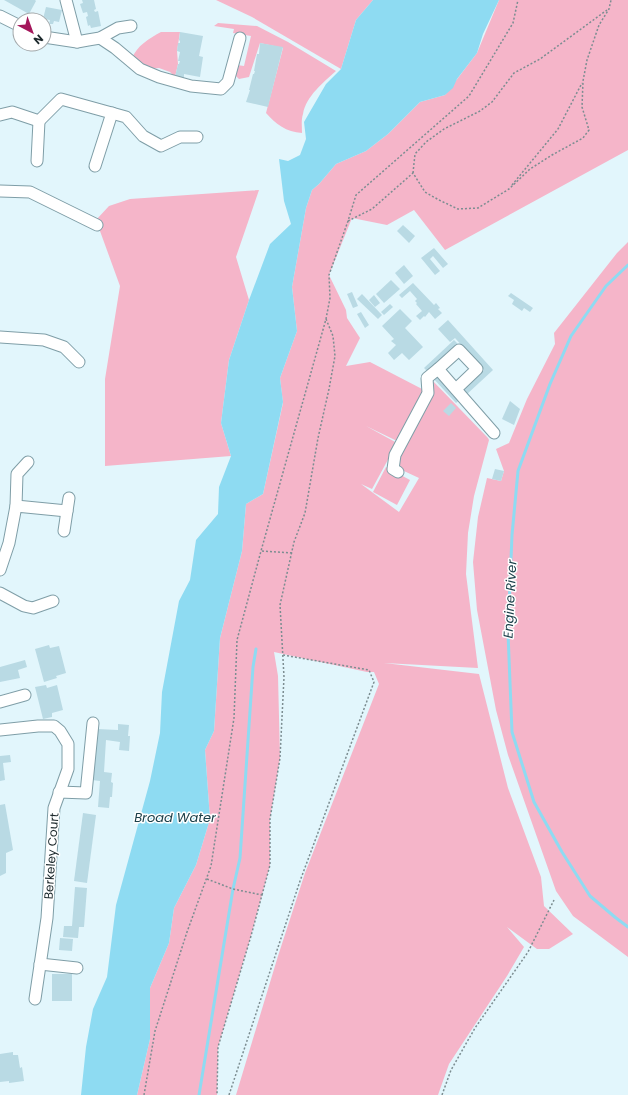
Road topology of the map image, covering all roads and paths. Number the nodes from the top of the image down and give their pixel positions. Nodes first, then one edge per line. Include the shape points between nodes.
1 (66, 0) edge
2 (518, 0) edge
3 (611, 0) edge
4 (609, 9) junction
5 (0, 16) edge
6 (12, 22) edge
7 (131, 26) dead end
8 (52, 38) edge
9 (100, 38) junction
10 (240, 38) dead end
11 (76, 42) junction
12 (582, 81) junction
13 (112, 113) junction
14 (0, 115) edge
15 (39, 121) junction
16 (197, 137) dead end
17 (37, 161) dead end
18 (96, 166) dead end
19 (414, 173) junction
20 (509, 189) junction
21 (0, 191) edge
22 (348, 221) junction
23 (98, 225) dead end
24 (326, 319) junction
25 (0, 337) edge
26 (79, 362) dead end
27 (438, 369) junction
28 (456, 389) junction
29 (494, 433) dead end
30 (28, 462) dead end
31 (398, 472) dead end
32 (69, 498) dead end
33 (16, 506) junction
34 (67, 511) junction
35 (64, 531) dead end
36 (261, 551) junction
37 (292, 553) junction
38 (0, 570) edge
39 (0, 593) edge
40 (53, 601) dead end
41 (283, 655) junction
42 (25, 695) dead end
43 (0, 702) edge
44 (93, 723) dead end
45 (0, 730) edge
46 (59, 792) junction
47 (207, 878) junction
48 (262, 895) junction
49 (554, 900) dead end
50 (40, 964) junction
51 (77, 968) dead end
52 (35, 1000) dead end
53 (144, 1095) edge
54 (217, 1095) edge
55 (229, 1095) edge
56 (442, 1095) edge

1 - 11 street
2 - 22 path via 513,23 469,96 356,196
3 - 4 path
4 - 12 path via 599,25
4 - 19 path via 540,59 514,73 492,102 480,111 444,129 426,142 415,154
5 - 6 street
7 - 9 street via 118,28
8 - 11 street
9 - 10 street via 140,69 191,86 221,89 228,82
9 - 11 street
12 - 20 path via 558,129
12 - 20 path via 582,107 589,130 583,138 530,169
13 - 15 street via 61,99
13 - 16 street via 126,117 143,136 161,146 180,137
13 - 18 street
14 - 15 street via 12,112
15 - 17 street
19 - 20 path via 425,192 458,209 478,208
19 - 22 path via 372,209
21 - 23 street via 30,192
22 - 24 path via 329,275 330,298
24 - 36 path
24 - 37 path via 333,336 335,356 305,513
25 - 26 street via 44,340 64,347
27 - 28 street
27 - 28 street via 459,350 477,370
27 - 31 street via 427,378 428,393 395,455 393,469
28 - 29 street
30 - 33 street via 17,474
32 - 34 street
33 - 34 street
33 - 38 street via 9,543
34 - 35 street
36 - 37 path
36 - 47 path via 237,640 234,718
37 - 41 path via 280,605
39 - 40 street via 33,608
41 - 48 path via 280,758 270,819 270,865
41 - 55 path via 369,670 374,682 300,881
42 - 43 street
44 - 46 street via 86,793
45 - 46 street, Berkeley Court via 54,726 60,731 68,744 69,752 68,769
46 - 50 street, Berkeley Court via 54,808 47,918
47 - 48 path via 233,889
47 - 53 path via 155,1031
48 - 54 path via 218,1047
49 - 56 path via 528,952 472,1034 451,1070
50 - 51 street
50 - 52 street, Berkeley Court

